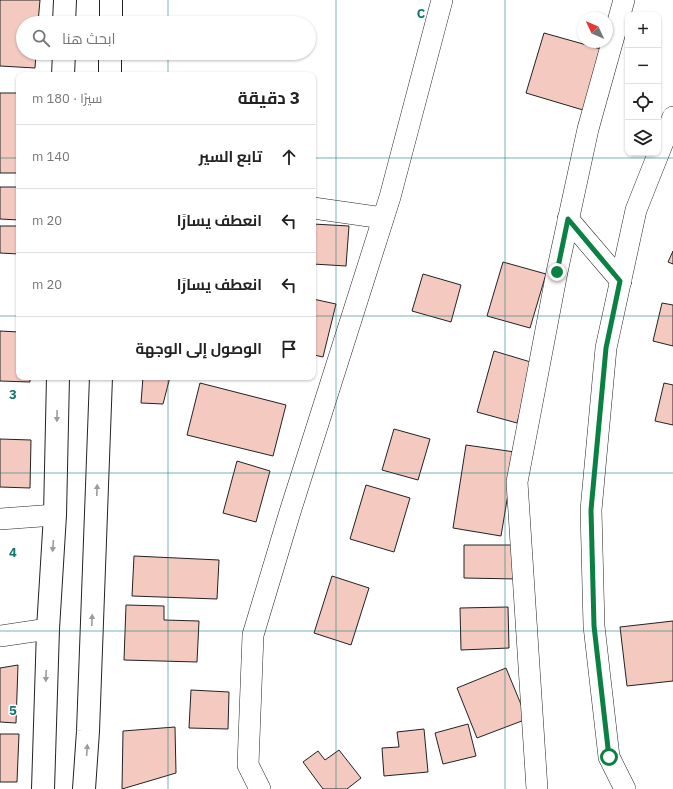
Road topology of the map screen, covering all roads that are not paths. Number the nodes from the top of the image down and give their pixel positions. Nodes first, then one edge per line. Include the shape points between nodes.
1 (65, 0) edge
2 (111, 0) edge
3 (442, 0) edge
4 (624, 0) edge
5 (64, 16) edge
6 (111, 16) edge
7 (64, 60) edge
8 (110, 60) edge
9 (63, 72) edge
10 (110, 72) edge
11 (673, 117) edge
12 (316, 208) edge
13 (383, 218) junction
14 (568, 219) junction
15 (620, 281) junction
16 (58, 380) edge
17 (101, 380) edge
18 (55, 515) junction
19 (0, 519) edge
20 (48, 629) junction
21 (0, 636) edge
22 (43, 789) edge
23 (84, 789) edge
24 (260, 789) edge
25 (537, 789) edge
26 (625, 789) edge

1 - 5 main road
2 - 6 main road
3 - 13 street
4 - 14 street via 588,129
7 - 9 main road
8 - 10 main road
11 - 15 street via 636,210
12 - 13 street
13 - 24 street via 253,635 248,765
14 - 15 street
14 - 25 street via 516,482
15 - 26 street via 606,348 591,510 594,626 609,757
16 -> 18 main road
23 -> 17 main road
18 - 19 street
18 -> 20 main road
20 - 21 street
20 -> 22 main road

